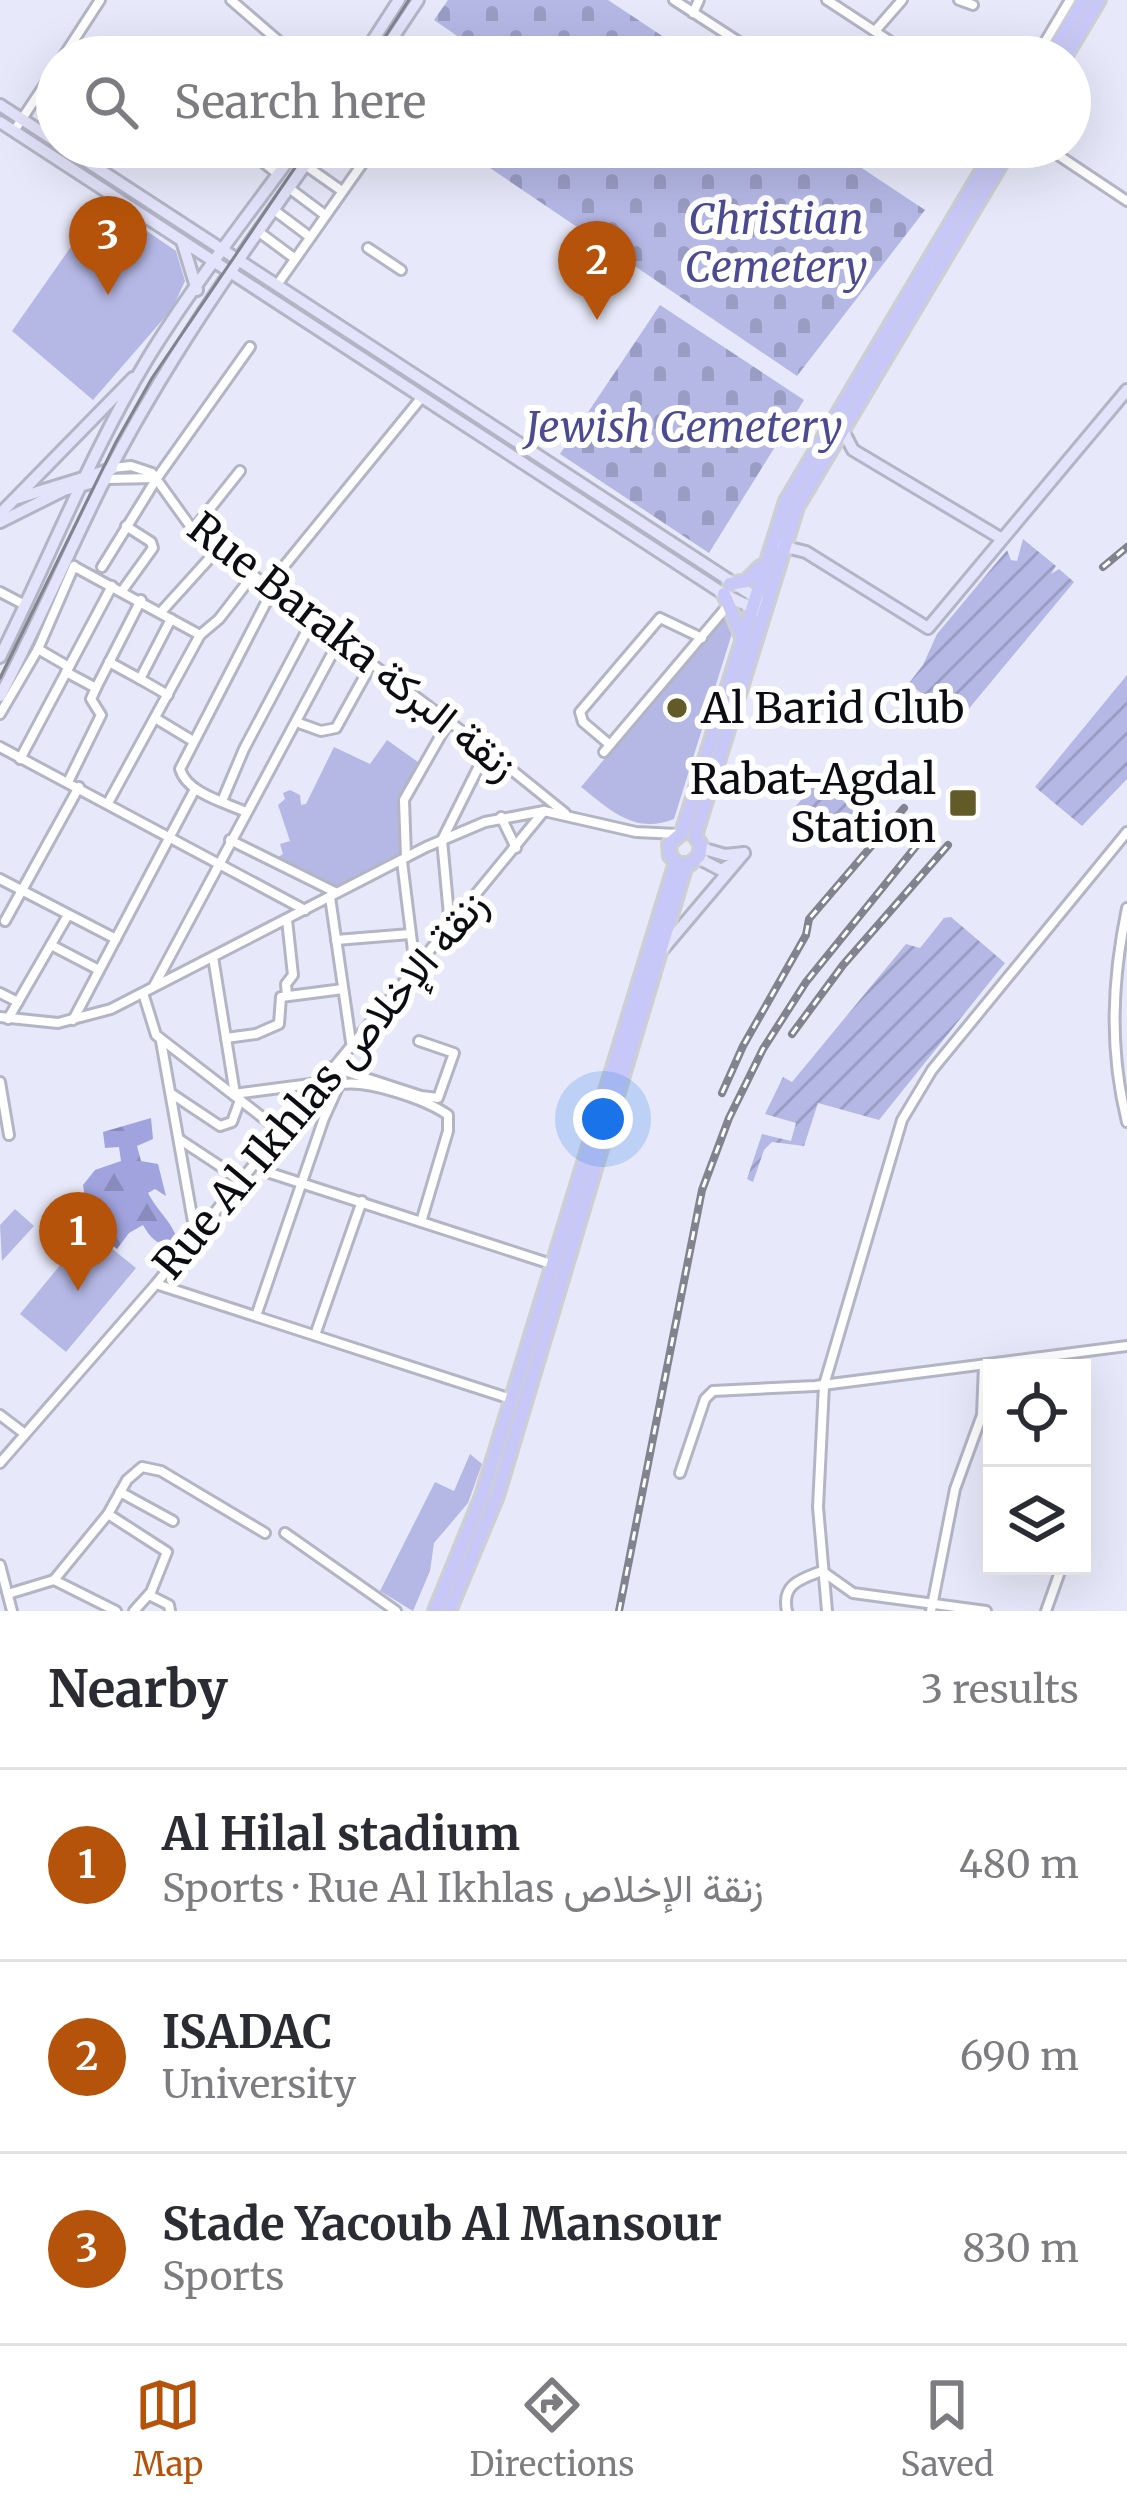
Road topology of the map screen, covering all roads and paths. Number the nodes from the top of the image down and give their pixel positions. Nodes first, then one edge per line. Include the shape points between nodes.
1 (100, 0) edge
2 (231, 0) edge
3 (399, 0) edge
4 (418, 0) edge
5 (674, 0) edge
6 (699, 0) edge
7 (826, 0) edge
8 (902, 0) edge
9 (959, 0) edge
10 (1070, 0) edge
11 (1084, 0) edge
12 (1099, 0) edge
13 (973, 5) dead end
14 (693, 14) junction
15 (875, 31) junction
16 (77, 36) edge
17 (273, 36) edge
18 (376, 36) edge
19 (394, 36) edge
20 (729, 36) edge
21 (882, 36) edge
22 (1049, 36) edge
23 (1063, 36) edge
24 (1078, 36) edge
25 (36, 98) edge
26 (0, 104) edge
27 (22, 119) junction
28 (0, 122) edge
29 (36, 128) edge
30 (14, 131) junction
31 (36, 145) edge
32 (71, 168) edge
33 (95, 168) edge
34 (270, 168) edge
35 (282, 168) edge
36 (303, 168) edge
37 (309, 168) edge
38 (358, 168) edge
39 (979, 168) edge
40 (998, 168) edge
41 (1077, 168) edge
42 (982, 170) joint
43 (278, 174) junction
44 (289, 188) junction
45 (342, 191) junction
46 (1127, 202) edge
47 (274, 210) junction
48 (325, 214) junction
49 (259, 232) junction
50 (310, 237) junction
51 (180, 238) junction
52 (368, 248) dead end
53 (220, 256) junction
54 (294, 258) junction
55 (236, 266) junction
56 (400, 270) dead end
57 (277, 285) junction
58 (197, 290) junction
59 (250, 347) dead end
60 (143, 367) junction
61 (1127, 391) edge
62 (422, 397) junction
63 (842, 427) junction
64 (853, 451) junction
65 (826, 454) junction
66 (240, 471) dead end
67 (109, 474) junction
68 (153, 474) junction
69 (81, 480) junction
70 (15, 499) junction
71 (0, 518) edge
72 (126, 525) junction
73 (193, 530) junction
74 (1002, 539) junction
75 (782, 546) junction
76 (218, 549) junction
77 (764, 562) junction
78 (71, 565) junction
79 (102, 567) dead end
80 (253, 574) junction
81 (273, 585) junction
82 (112, 586) junction
83 (122, 591) junction
84 (0, 592) edge
85 (728, 594) junction
86 (141, 600) junction
87 (26, 605) junction
88 (758, 605) junction
89 (161, 612) junction
90 (171, 619) junction
91 (314, 619) junction
92 (200, 635) junction
93 (702, 638) junction
94 (742, 638) junction
95 (340, 639) junction
96 (38, 650) junction
97 (0, 657) edge
98 (109, 662) junction
99 (372, 663) junction
100 (68, 669) junction
101 (140, 679) junction
102 (95, 688) junction
103 (167, 694) junction
104 (0, 697) edge
105 (0, 714) edge
106 (154, 718) junction
107 (449, 721) junction
108 (296, 722) junction
109 (193, 741) junction
110 (0, 747) edge
111 (487, 750) junction
112 (20, 759) junction
113 (68, 782) junction
114 (79, 787) junction
115 (195, 789) junction
116 (222, 801) junction
117 (108, 803) junction
118 (246, 812) junction
119 (544, 812) junction
120 (566, 814) junction
121 (501, 817) junction
122 (636, 832) junction
123 (1127, 832) edge
124 (169, 836) junction
125 (230, 840) junction
126 (442, 840) junction
127 (516, 848) junction
128 (668, 848) joint
129 (688, 848) junction
130 (404, 860) junction
131 (219, 864) junction
132 (0, 879) edge
133 (23, 890) junction
134 (333, 895) junction
135 (1127, 908) edge
136 (306, 910) junction
137 (68, 915) junction
138 (286, 920) junction
139 (5, 921) dead end
140 (450, 926) junction
141 (410, 934) junction
142 (116, 939) junction
143 (336, 940) junction
144 (51, 945) junction
145 (663, 949) junction
146 (213, 957) junction
147 (416, 969) junction
148 (99, 970) junction
149 (154, 988) junction
150 (343, 988) junction
151 (143, 993) junction
152 (0, 994) edge
153 (287, 996) junction
154 (18, 1002) junction
155 (4, 1018) edge
156 (73, 1020) junction
157 (226, 1038) junction
158 (161, 1040) junction
159 (419, 1041) dead end
160 (351, 1042) junction
161 (332, 1067) junction
162 (0, 1082) edge
163 (318, 1083) junction
164 (170, 1092) junction
165 (1, 1096) edge
166 (236, 1096) junction
167 (1127, 1122) edge
168 (280, 1131) junction
169 (9, 1135) dead end
170 (178, 1138) junction
171 (270, 1173) dead end
172 (241, 1180) junction
173 (304, 1182) junction
174 (362, 1202) junction
175 (421, 1222) junction
176 (195, 1234) junction
177 (553, 1265) junction
178 (156, 1284) junction
179 (256, 1316) junction
180 (315, 1335) junction
181 (1127, 1346) edge
182 (1029, 1359) edge
183 (983, 1365) edge
184 (824, 1385) junction
185 (983, 1390) edge
186 (512, 1399) junction
187 (0, 1415) edge
188 (25, 1434) junction
189 (0, 1463) edge
190 (680, 1473) dead end
191 (120, 1492) junction
192 (107, 1514) junction
193 (173, 1521) dead end
194 (265, 1533) dead end
195 (285, 1533) dead end
196 (0, 1565) edge
197 (822, 1571) junction
198 (1059, 1575) edge
199 (54, 1580) junction
200 (2, 1583) edge
201 (8, 1594) junction
202 (149, 1595) junction
203 (931, 1607) edge
204 (12, 1611) edge
205 (116, 1611) edge
206 (134, 1611) edge
207 (170, 1611) edge
208 (396, 1611) edge
209 (435, 1611) edge
210 (449, 1611) edge
211 (787, 1611) edge
212 (827, 1611) edge
213 (986, 1611) edge
214 (1046, 1611) edge

1 - 16 street
2 - 17 street
3 - 18 street
4 - 19 street
5 - 14 street
6 - 14 street
7 - 15 street
8 - 15 street
9 - 13 street
10 - 22 street
11 - 23 main road
12 - 24 main road
14 - 20 street
15 - 21 street
25 - 27 street
26 - 27 street
27 - 29 street
27 - 30 street
28 - 30 street
30 - 31 street
32 - 51 street
33 - 53 street
34 - 43 street
35 - 43 street
36 - 44 street
37 - 45 street
38 - 45 street
39 - 42 main road
40 - 63 main road
41 - 46 street
42 - 77 main road via 802,469
43 - 53 street
44 - 47 street
44 - 48 street
45 - 48 street
47 - 49 street
47 - 50 street
48 - 50 street
49 - 54 street
49 - 55 street
50 - 54 street
51 - 53 street
51 - 58 street
52 - 56 street
53 - 55 street
53 - 58 street
54 - 57 street
55 - 57 street
55 - 62 street
55 - 67 street
57 - 85 street
58 - 60 street
59 - 68 street
60 - 69 street
60 - 70 street
61 - 74 street
62 - 81 street
62 - 85 street
63 - 64 street
63 - 65 main road
64 - 65 street
64 - 74 street
65 - 75 main road
66 - 73 street
67 - 68 street
67 - 69 street
67 - 78 street
68 - 72 street
68 - 73 street, Rue Baraka زنقة البركة
69 - 70 street
69 - 71 street
69 - 87 street
70 - 71 street
72 - 79 street
72 - 83 street via 153,548
73 - 76 street, Rue Baraka زنقة البركة
74 - 75 street via 928,628 802,550
75 - 88 main road
76 - 80 street, Rue Baraka زنقة البركة
76 - 89 street
77 - 85 main road
77 - 88 main road
78 - 82 street
78 - 96 street
78 - 104 street
80 - 81 street, Rue Baraka زنقة البركة
80 - 92 street
81 - 91 street, Rue Baraka زنقة البركة
81 - 109 street
82 - 83 street
82 - 100 street
83 - 86 street
84 - 87 street
85 - 88 street
85 - 93 street
85 - 94 main road
86 - 89 street
86 - 98 street
87 - 97 street
88 - 94 main road
88 - 129 main road
89 - 90 street
90 - 92 street
90 - 101 street
91 - 95 street, Rue Baraka زنقة البركة
91 - 116 street
92 - 103 street
93 - 93 street via 606,748 580,712 660,618
94 - 129 main road
95 - 99 street, Rue Baraka زنقة البركة
95 - 108 street
96 - 100 street
96 - 105 street
98 - 101 street
98 - 102 street
99 - 107 street, Rue Baraka زنقة البركة
99 - 108 street via 336,728
100 - 102 street
100 - 112 street
101 - 103 street
102 - 113 street via 100,715
103 - 106 street
106 - 109 street
106 - 117 street
107 - 111 street, Rue Baraka زنقة البركة
107 - 130 street via 404,800
108 - 118 street
109 - 115 street via 181,773
110 - 112 street
111 - 120 street, Rue Baraka زنقة البركة
111 - 126 street
112 - 113 street
113 - 114 street
114 - 117 street
114 - 133 street
115 - 116 street
115 - 124 street
116 - 118 street
117 - 124 street
118 - 125 street
119 - 120 street
119 - 121 street
119 - 127 street, Rue Al Ikhlas زنقة الإخلاص
120 - 122 street
121 - 126 street
121 - 127 street
122 - 128 street
122 - 129 street
123 - 184 street via 907,1109
124 - 131 street
124 - 142 street
125 - 131 street
125 - 134 street
126 - 130 street
126 - 140 street
127 - 140 street, Rue Al Ikhlas زنقة الإخلاص
128 - 129 main road
129 - 145 main road
129 - 145 street via 724,870 744,853
129 - 177 main road
130 - 134 street
130 - 141 street
131 - 136 street
131 - 149 street
132 - 133 street
133 - 137 street
133 - 139 street
134 - 136 street
134 - 143 street
135 - 167 street via 1113,1021
136 - 138 street
137 - 142 street
137 - 144 street
138 - 146 street
138 - 153 street via 293,974
140 - 147 street, Rue Al Ikhlas زنقة الإخلاص
141 - 143 street
141 - 147 street
142 - 148 street
143 - 150 street
144 - 148 street
144 - 154 street
145 - 210 main road via 497,1496
146 - 149 street
146 - 157 street
147 - 160 street, Rue Al Ikhlas زنقة الإخلاص
148 - 156 street
149 - 151 street
150 - 153 street
150 - 160 street
151 - 156 street
151 - 158 street
152 - 154 street
153 - 157 street via 279,1024
154 - 155 street
155 - 156 street
157 - 166 street
158 - 164 street
158 - 166 street
159 - 161 street via 454,1053 438,1098
160 - 161 street, Rue Al Ikhlas زنقة الإخلاص
161 - 163 street, Rue Al Ikhlas زنقة الإخلاص
162 - 165 street
163 - 166 street
163 - 168 street, Rue Al Ikhlas زنقة الإخلاص
164 - 166 street via 216,1126 232,1121
164 - 170 street
165 - 169 street
166 - 168 street
168 - 172 street, Rue Al Ikhlas زنقة الإخلاص
170 - 172 street
170 - 176 street
171 - 173 street
172 - 176 street, Rue Al Ikhlas زنقة الإخلاص
173 - 174 street
173 - 175 street via 339,1085 416,1100 444,1112 450,1124
173 - 179 street
174 - 175 street
174 - 180 street
175 - 177 street
176 - 178 street, Rue Al Ikhlas زنقة الإخلاص
177 - 186 main road
178 - 179 street
178 - 188 street, Rue Al Ikhlas زنقة الإخلاص
179 - 180 street
180 - 186 street
181 - 182 street
183 - 184 street
184 - 190 street via 711,1392
184 - 197 street
185 - 203 street
186 - 209 main road
187 - 188 street
188 - 189 street, Rue Al Ikhlas زنقة الإخلاص
191 - 192 street
191 - 193 street
191 - 194 street via 147,1466
192 - 199 street
192 - 202 street via 167,1552
195 - 208 street
196 - 200 street
197 - 203 street via 854,1593
197 - 211 street via 792,1584
197 - 212 street
198 - 214 street
199 - 201 street
199 - 205 street
200 - 201 street
201 - 204 street
202 - 206 street
202 - 207 street
203 - 213 street

